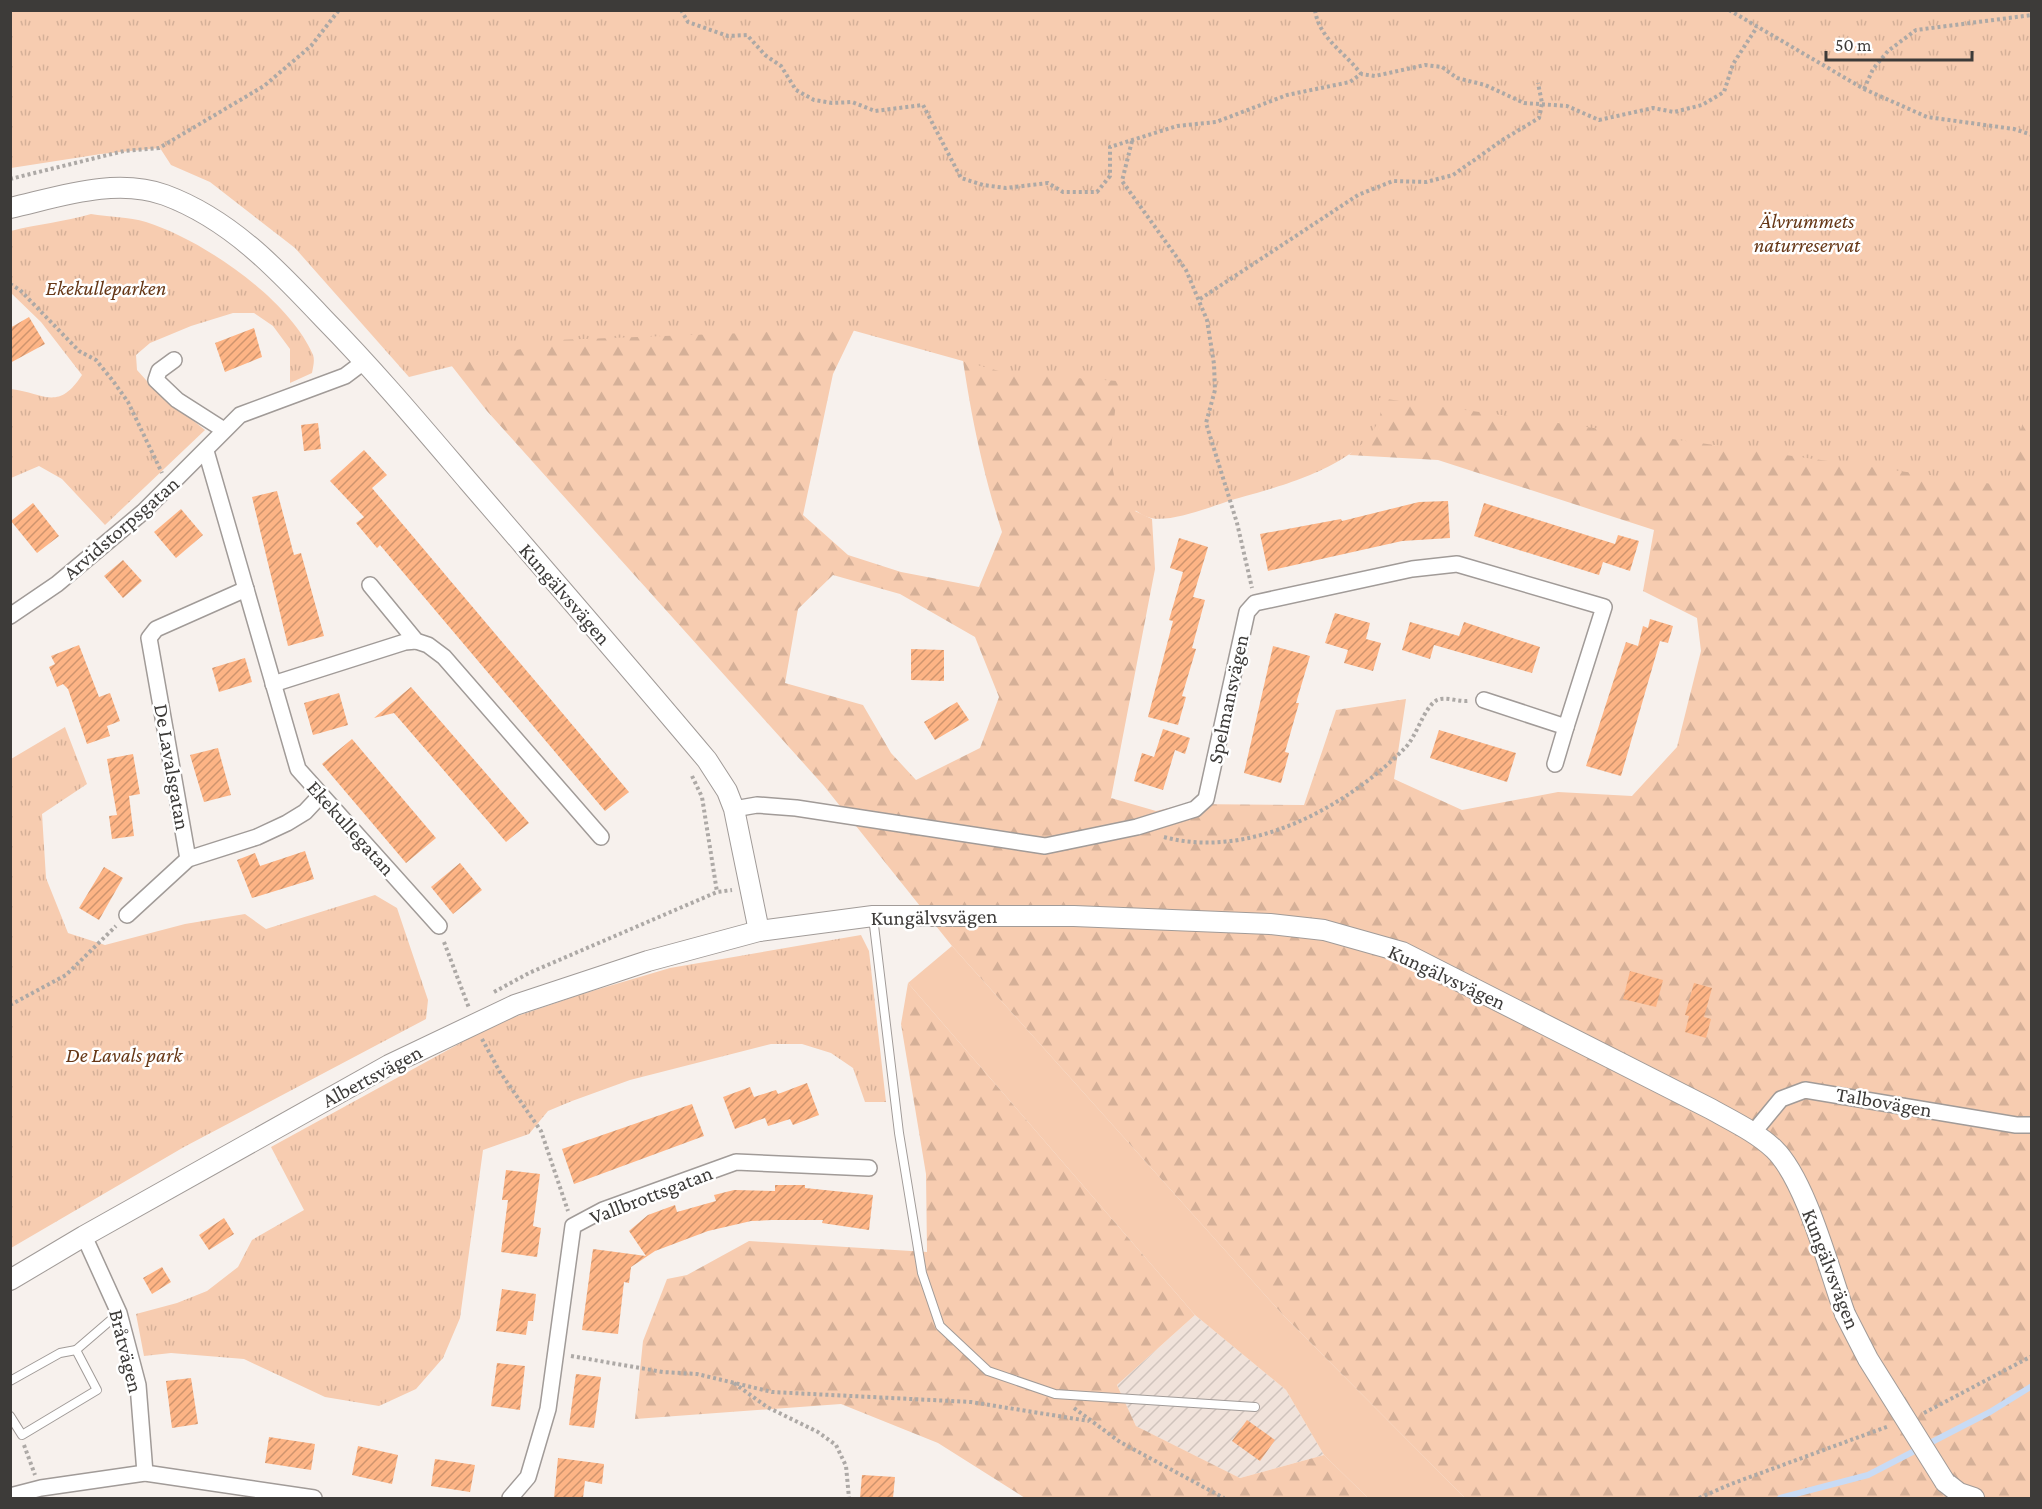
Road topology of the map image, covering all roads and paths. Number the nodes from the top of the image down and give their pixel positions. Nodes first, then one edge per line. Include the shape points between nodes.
1 (339, 10) edge
2 (681, 10) edge
3 (1315, 10) edge
4 (1729, 10) edge
5 (2031, 15) edge
6 (1757, 27) junction
7 (1361, 74) junction
8 (1538, 83) dead end
9 (1864, 89) junction
10 (1542, 104) junction
11 (2031, 135) edge
12 (1133, 140) junction
13 (10, 179) edge
14 (10, 208) edge
15 (10, 284) edge
16 (1200, 298) junction
17 (174, 360) dead end
18 (365, 361) junction
19 (224, 430) junction
20 (206, 451) junction
21 (169, 487) junction
22 (370, 585) dead end
23 (246, 589) junction
24 (1255, 603) junction
25 (10, 616) edge
26 (416, 641) junction
27 (273, 684) junction
28 (1484, 700) joint
29 (1566, 727) junction
30 (1556, 764) dead end
31 (687, 765) dead end
32 (320, 796) junction
33 (734, 809) junction
34 (1137, 826) junction
35 (601, 837) dead end
36 (188, 859) junction
37 (717, 892) dead end
38 (127, 915) joint
39 (873, 916) junction
40 (439, 926) joint
41 (759, 932) junction
42 (10, 1005) edge
43 (474, 1023) junction
44 (2031, 1125) edge
45 (1753, 1133) junction
46 (869, 1168) dead end
47 (573, 1226) junction
48 (84, 1236) junction
49 (10, 1280) edge
50 (118, 1313) junction
51 (76, 1350) junction
52 (556, 1353) junction
53 (2031, 1356) edge
54 (10, 1381) edge
55 (730, 1381) junction
56 (1055, 1394) junction
57 (1255, 1407) dead end
58 (10, 1416) edge
59 (1913, 1417) dead end
60 (1089, 1421) junction
61 (1892, 1425) dead end
62 (22, 1436) junction
63 (145, 1473) junction
64 (41, 1488) junction
65 (10, 1496) edge
66 (314, 1498) edge
67 (510, 1498) edge
68 (849, 1498) edge
69 (1224, 1498) edge
70 (1699, 1498) edge
71 (1974, 1498) edge

1 - 13 path via 311,46 264,86 159,148 124,151
2 - 12 path via 688,22 728,36 747,35 781,66 796,90 814,100 852,102 875,111 923,105 961,178 983,185 1006,188 1048,183 1063,192 1097,192 1110,176 1110,147
3 - 7 path via 1332,44
4 - 6 path
5 - 9 path via 1916,30 1888,51 1873,69
6 - 9 path
6 - 10 path via 1733,64 1724,92 1702,105 1674,112 1653,108 1599,120 1567,106
7 - 10 path via 1375,76 1425,66 1442,67 1457,78 1485,85 1524,103
7 - 12 path via 1350,82 1287,95 1216,122 1177,126
8 - 10 path
9 - 11 path via 1928,117
10 - 16 path via 1539,118 1453,176 1426,182 1393,181 1358,195
12 - 16 path via 1122,181 1186,270
14 - 18 street, Kungälvsvägen via 94,190 130,188 162,194 198,209 275,267
15 - 21 path via 79,351 96,360 113,381 128,402
16 - 24 path via 1214,364 1215,390 1206,423 1237,523
17 - 19 street via 159,371 156,380 177,400
18 - 19 street, Arvidstorpsgatan via 345,376 240,415
18 - 33 street, Kungälvsvägen via 707,760
19 - 20 street, Arvidstorpsgatan
20 - 21 street, Arvidstorpsgatan
20 - 23 street, Ekekullegatan
21 - 25 street, Arvidstorpsgatan via 57,585
22 - 26 street
23 - 27 street, Ekekullegatan
23 - 36 street, De Lavalsgatan via 156,629 148,638
24 - 29 street via 1412,569 1456,564 1604,607
24 - 34 street, Spelmansvägen via 1247,612 1206,799 1195,809
26 - 27 street
26 - 35 street via 444,657
27 - 32 street, Ekekullegatan via 298,769
28 - 29 street
28 - 34 path via 1435,701 1405,748 1342,799 1300,822 1253,837 1216,842 1179,841
29 - 30 street
31 - 37 path via 702,797
32 - 36 street, De Lavalsgatan via 287,823
32 - 40 street, Ekekullegatan
33 - 34 street, Spelmansvägen via 757,805 795,808 1045,846
33 - 41 street, Kungälvsvägen
36 - 38 street
38 - 42 path via 66,975
39 - 41 street, Kungälvsvägen
39 - 45 street, Kungälvsvägen via 1074,916 1324,930 1402,952
39 - 56 lane via 899,1133 922,1273 940,1326 988,1371
40 - 43 path
41 - 43 street, Albertsvägen via 561,988
43 - 47 path via 500,1072 541,1131
43 - 48 street, Albertsvägen via 389,1065
44 - 45 street, Talbovägen via 1805,1090 1781,1099
45 - 71 street, Kungälvsvägen, bridge via 1774,1149 1798,1183 1845,1314 1868,1359 1945,1482
46 - 47 street, Vallbrottsgatan via 736,1162 603,1210
47 - 52 street, Vallbrottsgatan
48 - 49 street, Albertsvägen
48 - 50 street, Bråtvägen
50 - 51 lane
50 - 63 street, Bråtvägen via 138,1385
51 - 54 lane via 60,1353
51 - 62 lane via 97,1390
52 - 55 path
52 - 67 street, Vallbrottsgatan via 548,1409 528,1477
53 - 59 path
55 - 60 path via 772,1392 971,1402
55 - 68 path via 767,1407 836,1445 846,1466
56 - 57 lane
56 - 60 path
58 - 62 lane
60 - 69 path via 1153,1461
61 - 70 path
62 - 64 path
63 - 64 street
63 - 66 street
64 - 65 street

